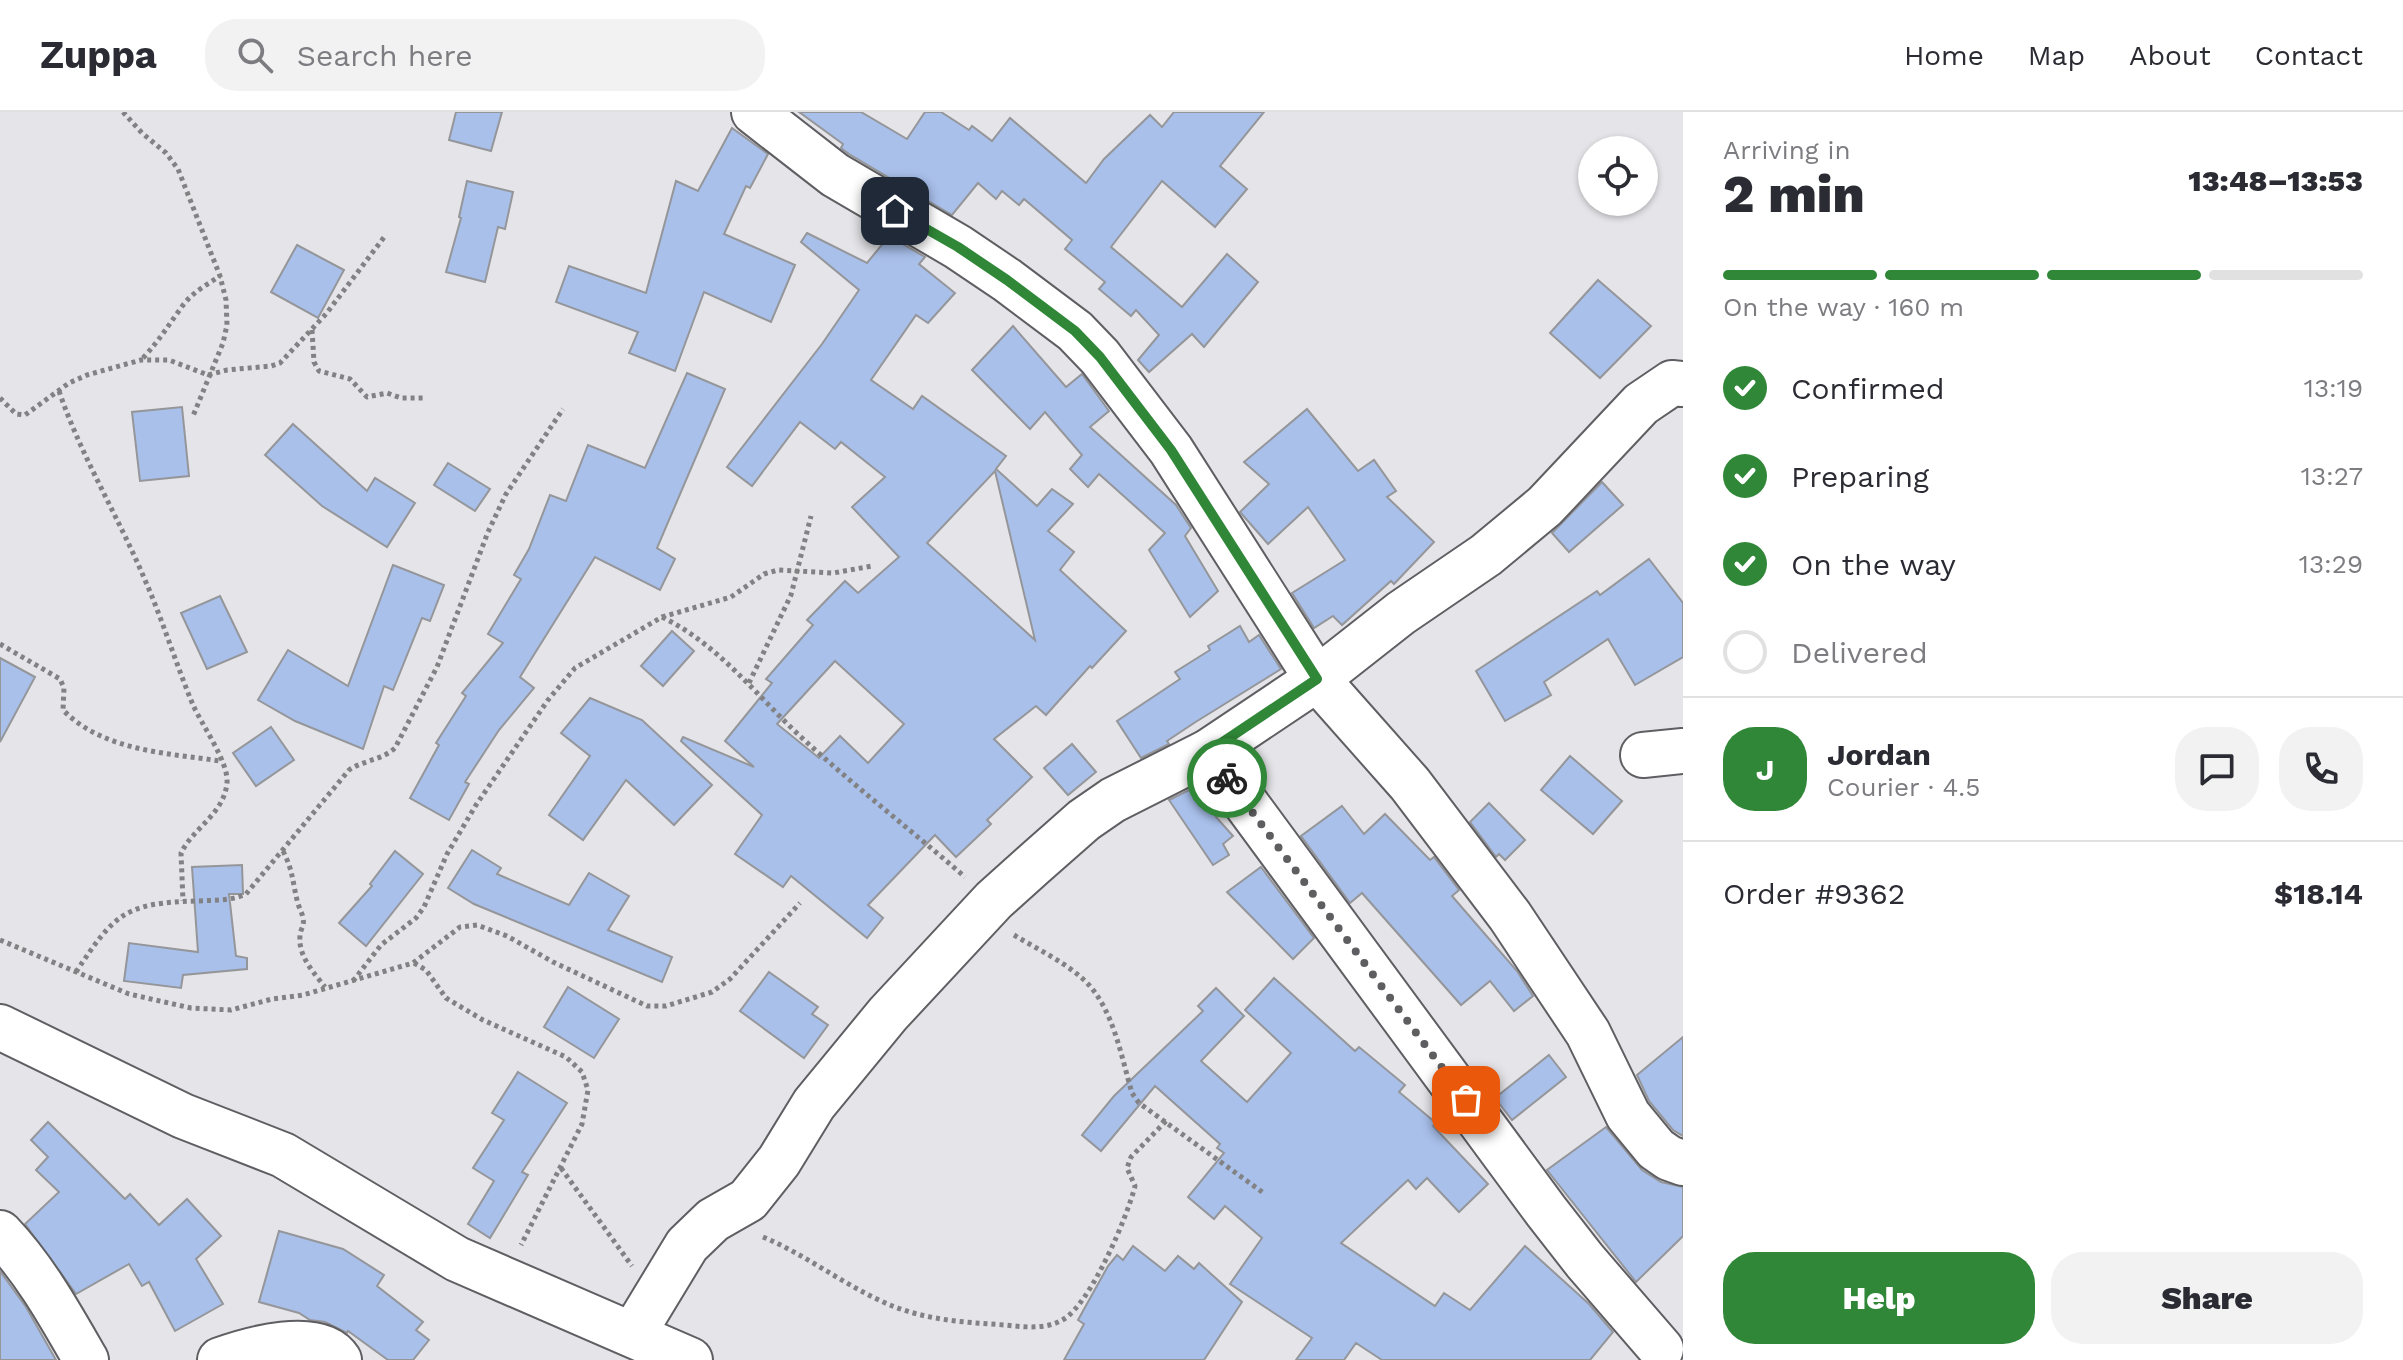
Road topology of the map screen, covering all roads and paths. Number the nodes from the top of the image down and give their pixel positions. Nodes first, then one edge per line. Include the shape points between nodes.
1 (123, 112) edge
2 (754, 112) edge
3 (385, 236) dead end
4 (220, 276) junction
5 (312, 330) junction
6 (141, 360) junction
7 (208, 375) junction
8 (1683, 384) edge
9 (59, 391) junction
10 (0, 398) edge
11 (424, 398) dead end
12 (563, 409) dead end
13 (193, 416) dead end
14 (811, 516) dead end
15 (872, 566) dead end
16 (798, 570) junction
17 (662, 617) junction
18 (0, 644) edge
19 (1317, 679) junction
20 (749, 683) junction
21 (1208, 752) junction
22 (221, 761) junction
23 (283, 851) junction
24 (183, 901) junction
25 (800, 903) dead end
26 (986, 908) junction
27 (0, 940) edge
28 (413, 963) junction
29 (76, 972) junction
30 (353, 982) junction
31 (325, 987) junction
32 (0, 1027) edge
33 (1166, 1121) junction
34 (1683, 1163) edge
35 (561, 1168) junction
36 (1265, 1194) dead end
37 (713, 1220) junction
38 (0, 1233) edge
39 (503, 1280) junction
40 (656, 1294) junction
41 (633, 1334) junction
42 (1665, 1345) edge
43 (86, 1360) edge
44 (220, 1360) edge
45 (339, 1360) edge
46 (690, 1360) edge

1 - 4 path via 178,169
2 - 19 street via 835,175 958,247 1075,331 1171,450
3 - 5 path
4 - 6 path via 181,306
4 - 7 path via 227,325
5 - 7 path via 280,363
5 - 11 path via 319,371 350,379 367,397 387,393
6 - 7 path via 169,360
6 - 9 path via 87,375
7 - 13 path
8 - 19 street via 1672,383 1641,404 1520,529
9 - 10 path via 21,416
9 - 22 path
12 - 23 path via 506,494 437,667 395,748 349,770
14 - 16 path
15 - 16 path via 833,573
16 - 17 path via 764,574 731,597
16 - 20 path
17 - 20 path via 700,638
17 - 30 path via 575,668 561,682 476,805 424,907 381,945
18 - 22 path via 60,679 63,710 103,736 137,749
19 - 21 street
19 - 34 street via 1410,784 1510,916 1580,1020 1643,1136
20 - 26 path
21 - 26 street via 1094,813
21 - 42 street via 1546,1211 1585,1261
22 - 24 path via 227,784 221,802 181,853
23 - 24 path via 246,894
23 - 31 path via 303,916 301,949
24 - 29 path via 143,905 127,913 103,932
25 - 28 path via 730,979 712,992 666,1006 647,1006 477,925 460,927
26 - 33 path via 1084,979 1105,1010 1132,1093
26 - 37 street via 814,1104 763,1184 748,1200
27 - 29 path
28 - 30 path
28 - 35 path via 456,1004 566,1057 582,1072 587,1107
29 - 31 path via 129,994 191,1008 231,1010
30 - 31 path
32 - 39 street via 183,1116 283,1155 457,1259
33 - 36 path
33 - 37 path via 1131,1157 1127,1168 1135,1186 1093,1283 1074,1312 1055,1324 965,1324 902,1310 767,1238
35 - 39 path
35 - 40 path
37 - 40 street via 687,1245
38 - 43 street via 48,1293
39 - 41 street
40 - 41 street
41 - 46 street
44 - 45 street via 256,1348 297,1344 328,1349

